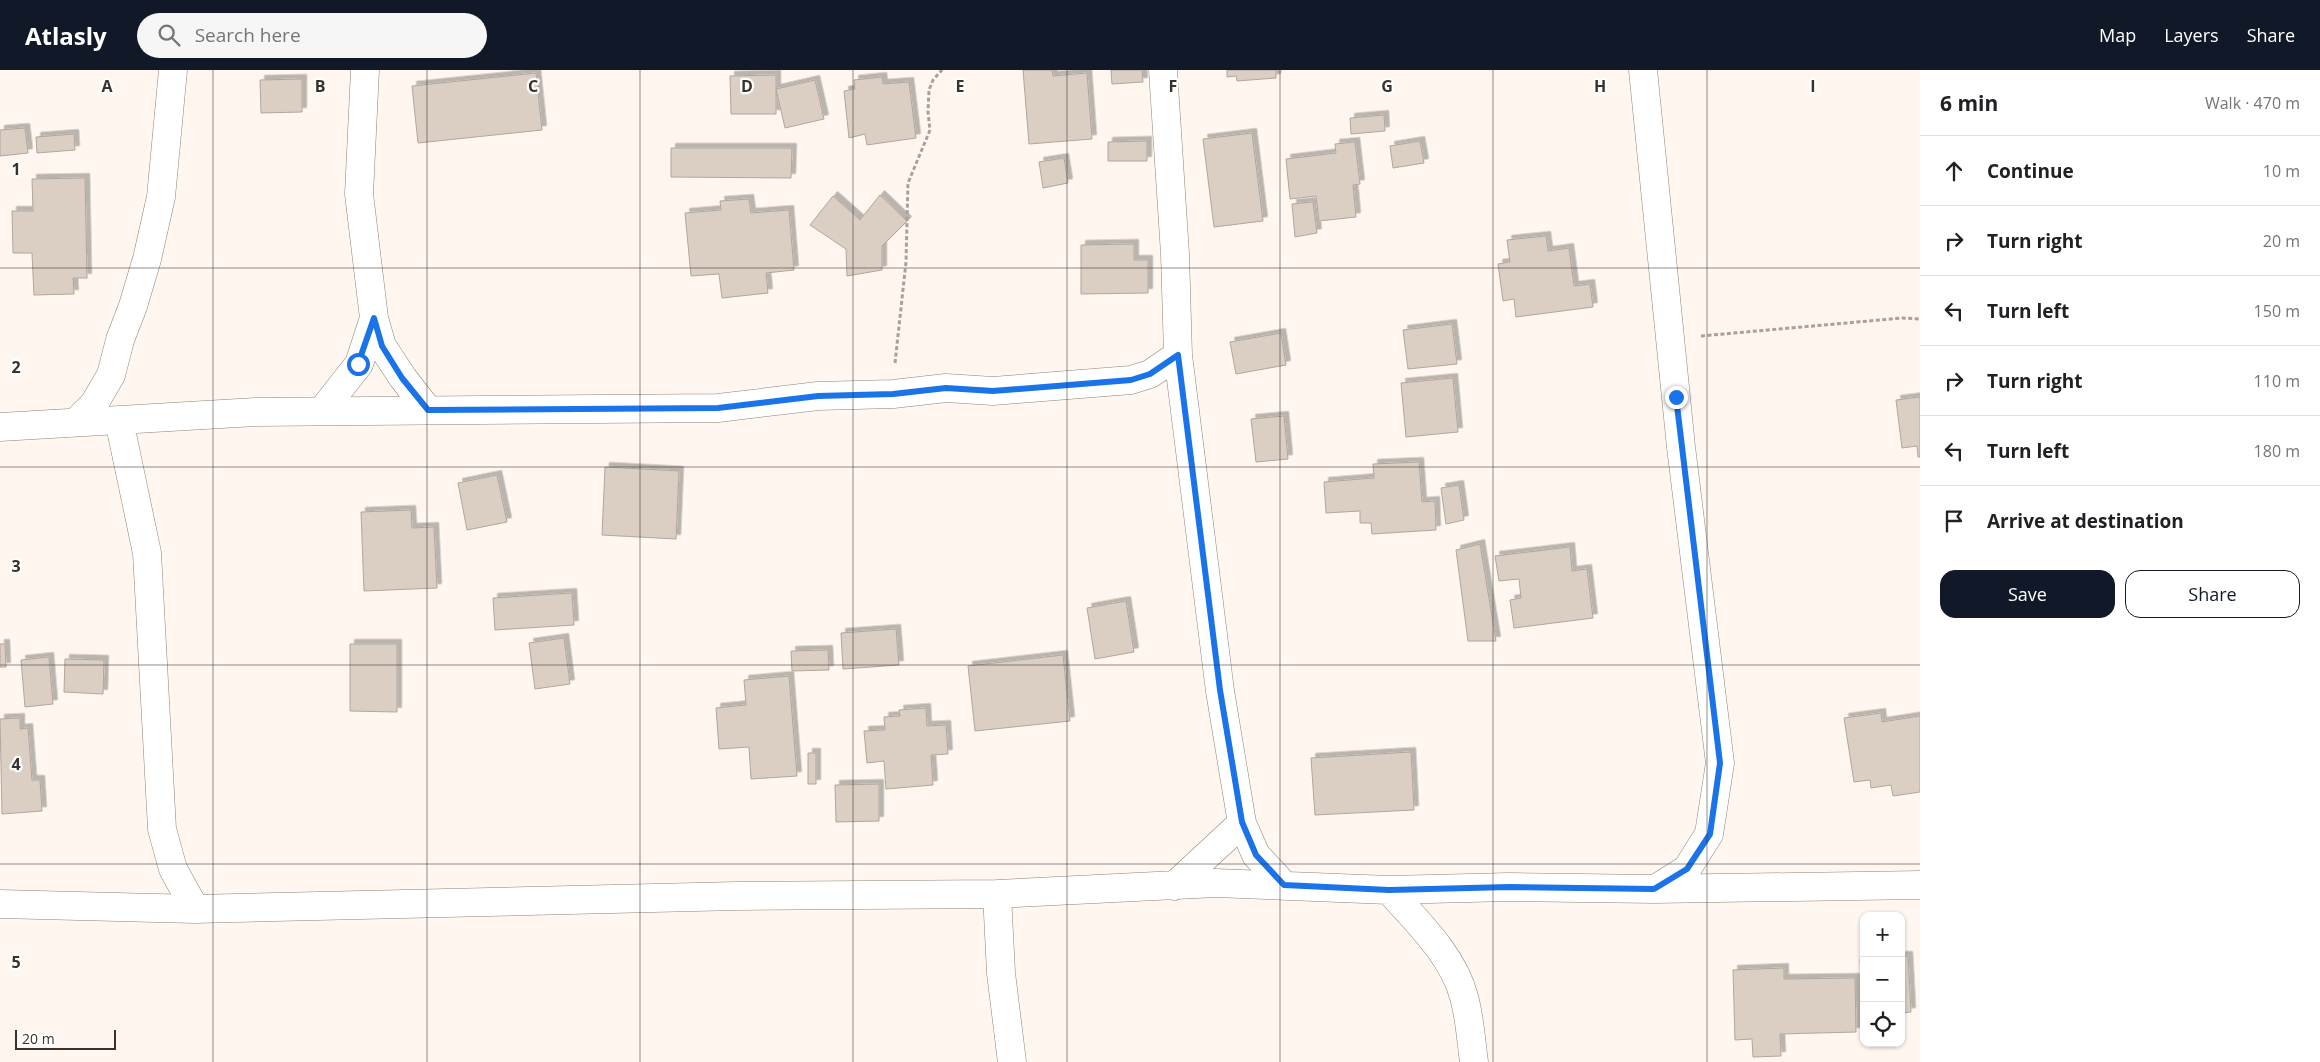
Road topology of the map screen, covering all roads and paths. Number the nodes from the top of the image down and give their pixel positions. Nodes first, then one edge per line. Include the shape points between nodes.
1 (173, 70) edge
2 (365, 70) edge
3 (942, 70) edge
4 (1163, 70) edge
5 (1643, 70) edge
6 (374, 318) junction
7 (1920, 319) edge
8 (1671, 338) junction
9 (1178, 355) junction
10 (893, 394) junction
11 (428, 410) junction
12 (322, 411) junction
13 (119, 420) junction
14 (76, 422) junction
15 (0, 427) edge
16 (1242, 822) junction
17 (1284, 885) junction
18 (1920, 885) edge
19 (1174, 886) junction
20 (1654, 889) junction
21 (1389, 890) junction
22 (997, 894) junction
23 (0, 904) edge
24 (195, 909) junction
25 (1012, 1062) edge
26 (1474, 1062) edge

1 - 14 street via 161,197 146,259 111,375 94,404
2 - 6 street via 359,194
3 - 10 path via 929,90 930,130 908,183 906,262
4 - 9 street
5 - 8 street
6 - 11 street via 382,346
6 - 12 street via 358,364
7 - 8 path
8 - 20 street via 1681,447 1720,763 1710,834 1687,869
9 - 10 street via 1150,374 1131,380 993,391 946,388
9 - 16 street via 1220,690
10 - 11 street via 818,396 718,408
11 - 12 street
12 - 13 street
13 - 14 street
13 - 24 street via 147,554 162,829 173,869
14 - 15 street
16 - 17 street via 1256,855
16 - 19 street
17 - 19 street via 1216,883
17 - 21 street
18 - 20 street
19 - 22 street
20 - 21 street via 1509,887
21 - 26 street via 1444,954 1456,977 1466,1003
22 - 24 street via 737,896
22 - 25 street via 1001,973
23 - 24 street

